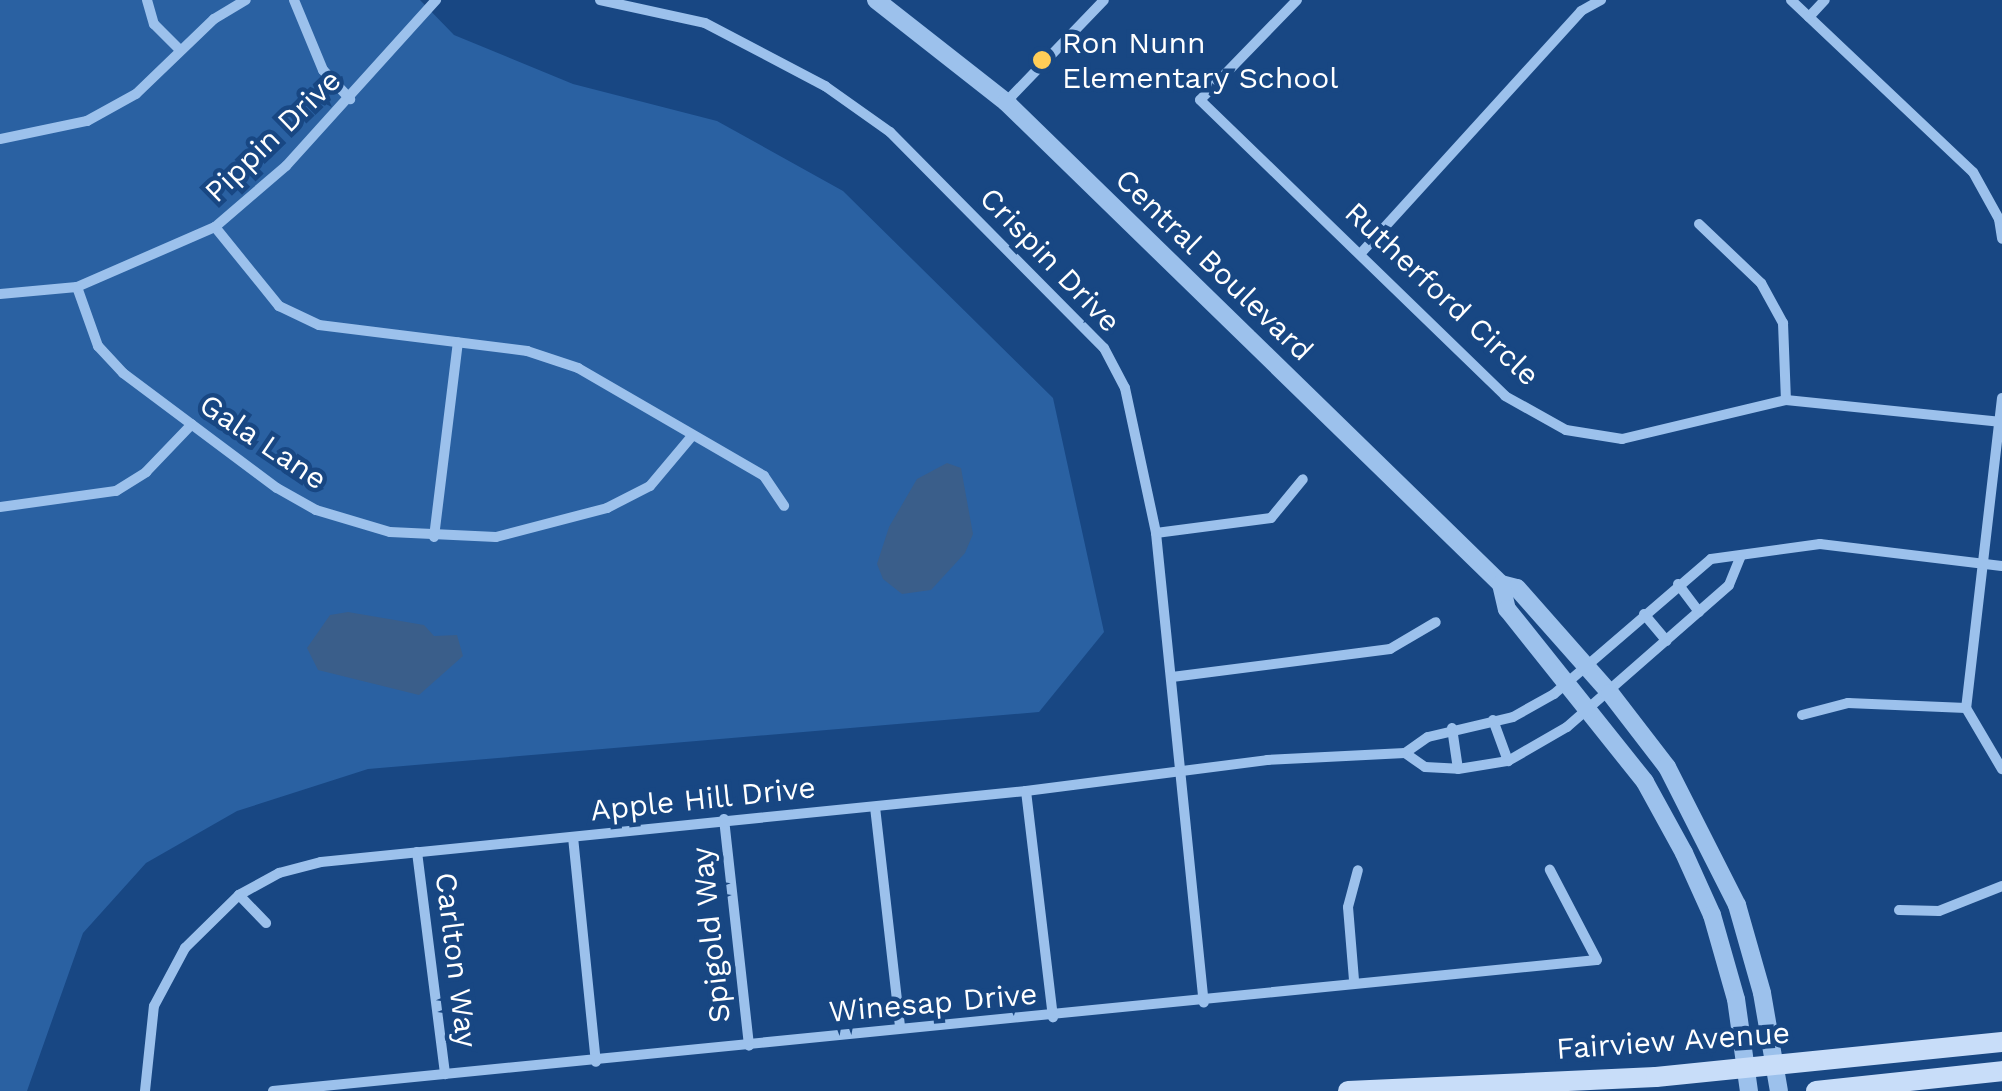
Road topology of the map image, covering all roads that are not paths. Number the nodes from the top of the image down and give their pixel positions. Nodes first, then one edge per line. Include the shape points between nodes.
1 (146, 0) edge
2 (246, 0) edge
3 (294, 0) edge
4 (436, 0) edge
5 (600, 0) edge
6 (876, 0) edge
7 (1104, 0) edge
8 (1297, 0) edge
9 (1601, 0) edge
10 (1791, 0) edge
11 (1825, 0) edge
12 (1809, 17) junction
13 (179, 49) junction
14 (350, 99) junction
15 (1006, 102) junction
16 (0, 139) edge
17 (1699, 224) dead end
18 (215, 227) junction
19 (2002, 239) edge
20 (1362, 252) junction
21 (77, 287) junction
22 (0, 294) edge
23 (458, 342) junction
24 (2002, 398) edge
25 (1786, 400) junction
26 (1998, 422) edge
27 (192, 424) junction
28 (692, 436) junction
29 (1303, 479) dead end
30 (0, 506) edge
31 (784, 506) dead end
32 (1156, 533) junction
33 (434, 536) junction
34 (1741, 556) junction
35 (1978, 564) junction
36 (2002, 566) edge
37 (1500, 584) junction
38 (1678, 584) junction
39 (1699, 612) junction
40 (1644, 614) junction
41 (1436, 622) dead end
42 (1668, 641) junction
43 (1586, 664) junction
44 (1172, 677) junction
45 (1566, 682) junction
46 (1610, 693) junction
47 (1966, 708) junction
48 (1589, 710) junction
49 (1802, 715) dead end
50 (1493, 720) junction
51 (1452, 728) junction
52 (1405, 753) junction
53 (1508, 761) junction
54 (2002, 769) edge
55 (1181, 770) junction
56 (1458, 770) junction
57 (1026, 791) junction
58 (875, 807) junction
59 (724, 820) junction
60 (573, 837) junction
61 (417, 852) junction
62 (1358, 870) dead end
63 (1550, 870) dead end
64 (2002, 886) edge
65 (239, 896) junction
66 (1899, 910) dead end
67 (266, 924) dead end
68 (1354, 980) junction
69 (1204, 1003) junction
70 (1053, 1017) junction
71 (900, 1028) junction
72 (2002, 1042) edge
73 (749, 1046) junction
74 (596, 1062) junction
75 (1776, 1065) junction
76 (1747, 1068) junction
77 (2002, 1071) edge
78 (445, 1074) junction
79 (145, 1091) edge
80 (273, 1091) edge
81 (1348, 1091) edge
82 (1749, 1091) edge
83 (1779, 1091) edge
84 (1816, 1091) edge

1 - 13 street via 154,24
2 - 13 street
3 - 14 street via 322,70
4 - 14 street, Pippin Drive
5 - 32 street, Crispin Drive via 704,23 825,86 890,132 1104,348 1130,405
6 - 15 street, Central Boulevard
7 - 15 street
8 - 20 street, Rutherford Circle via 1200,100
9 - 20 street via 1581,11
10 - 12 street
11 - 12 street
12 - 19 street via 1973,172 1999,219
13 - 16 street via 136,94 87,120
14 - 18 street, Pippin Drive
15 - 37 street, Central Boulevard
17 - 25 street via 1761,283 1783,323
18 - 21 street, Pippin Drive
18 - 23 street via 279,306 320,325
20 - 25 street, Rutherford Circle via 1505,396 1566,430 1622,440
21 - 22 street, Pippin Drive
21 - 27 street, Gala Lane via 98,346
23 - 28 street via 527,351 578,368
23 - 33 street
24 - 26 street
25 - 26 street, Rutherford Circle
26 - 35 street
27 - 30 street via 146,472 116,491
27 - 33 street, Gala Lane via 316,510 390,532
28 - 31 street via 764,476
28 - 33 street, Gala Lane via 650,486 607,508 496,537
29 - 32 street via 1272,518
32 - 44 street, Crispin Drive
34 - 35 street, Apple Hill Drive via 1820,544
34 - 38 street, Apple Hill Drive via 1711,559
34 - 39 street, Apple Hill Drive via 1729,585
35 - 36 street, Apple Hill Drive
35 - 47 street
37 - 43 street, Central Boulevard via 1517,588
37 - 45 street, Central Boulevard via 1506,609
38 - 39 street
38 - 40 street, Apple Hill Drive
39 - 42 street, Apple Hill Drive
40 - 42 street
40 - 43 street, Apple Hill Drive
41 - 44 street via 1390,649
42 - 46 street, Apple Hill Drive
43 - 45 street, Apple Hill Drive
43 - 46 street, Central Boulevard
44 - 55 street, Crispin Drive
45 - 48 street, Central Boulevard
45 - 50 street, Apple Hill Drive via 1513,717
46 - 48 street, Apple Hill Drive
46 - 75 street, Central Boulevard via 1667,768 1738,906
47 - 49 street via 1848,704
47 - 54 street
48 - 53 street, Apple Hill Drive
48 - 76 street, Central Boulevard via 1645,782 1712,915
50 - 51 street, Apple Hill Drive
50 - 53 street
51 - 52 street, Apple Hill Drive
51 - 56 street
52 - 55 street, Apple Hill Drive
52 - 56 street, Apple Hill Drive via 1426,766
53 - 56 street, Apple Hill Drive
55 - 57 street, Apple Hill Drive
55 - 69 street, Crispin Drive
57 - 58 street, Apple Hill Drive
57 - 70 street
58 - 59 street, Apple Hill Drive
58 - 71 street
59 - 60 street, Apple Hill Drive
59 - 73 street, Spigold Way
60 - 61 street, Apple Hill Drive
60 - 74 street
61 - 65 street, Apple Hill Drive via 322,862 278,873
61 - 78 street, Carlton Way
62 - 68 street via 1348,906
63 - 68 street, Winesap Drive via 1596,960
64 - 66 street via 1940,911
65 - 67 street
65 - 79 street, Apple Hill Drive via 185,948 154,1006
68 - 69 street, Winesap Drive
69 - 70 street, Winesap Drive
70 - 71 street, Winesap Drive
71 - 73 street, Winesap Drive
72 - 75 main road, Fairview Avenue
73 - 74 street, Winesap Drive
74 - 78 street, Winesap Drive
75 - 76 main road, Fairview Avenue
75 - 83 street, Central Boulevard
76 - 81 main road, Fairview Avenue
76 - 82 street, Central Boulevard
77 - 84 main road
78 - 80 street, Winesap Drive

